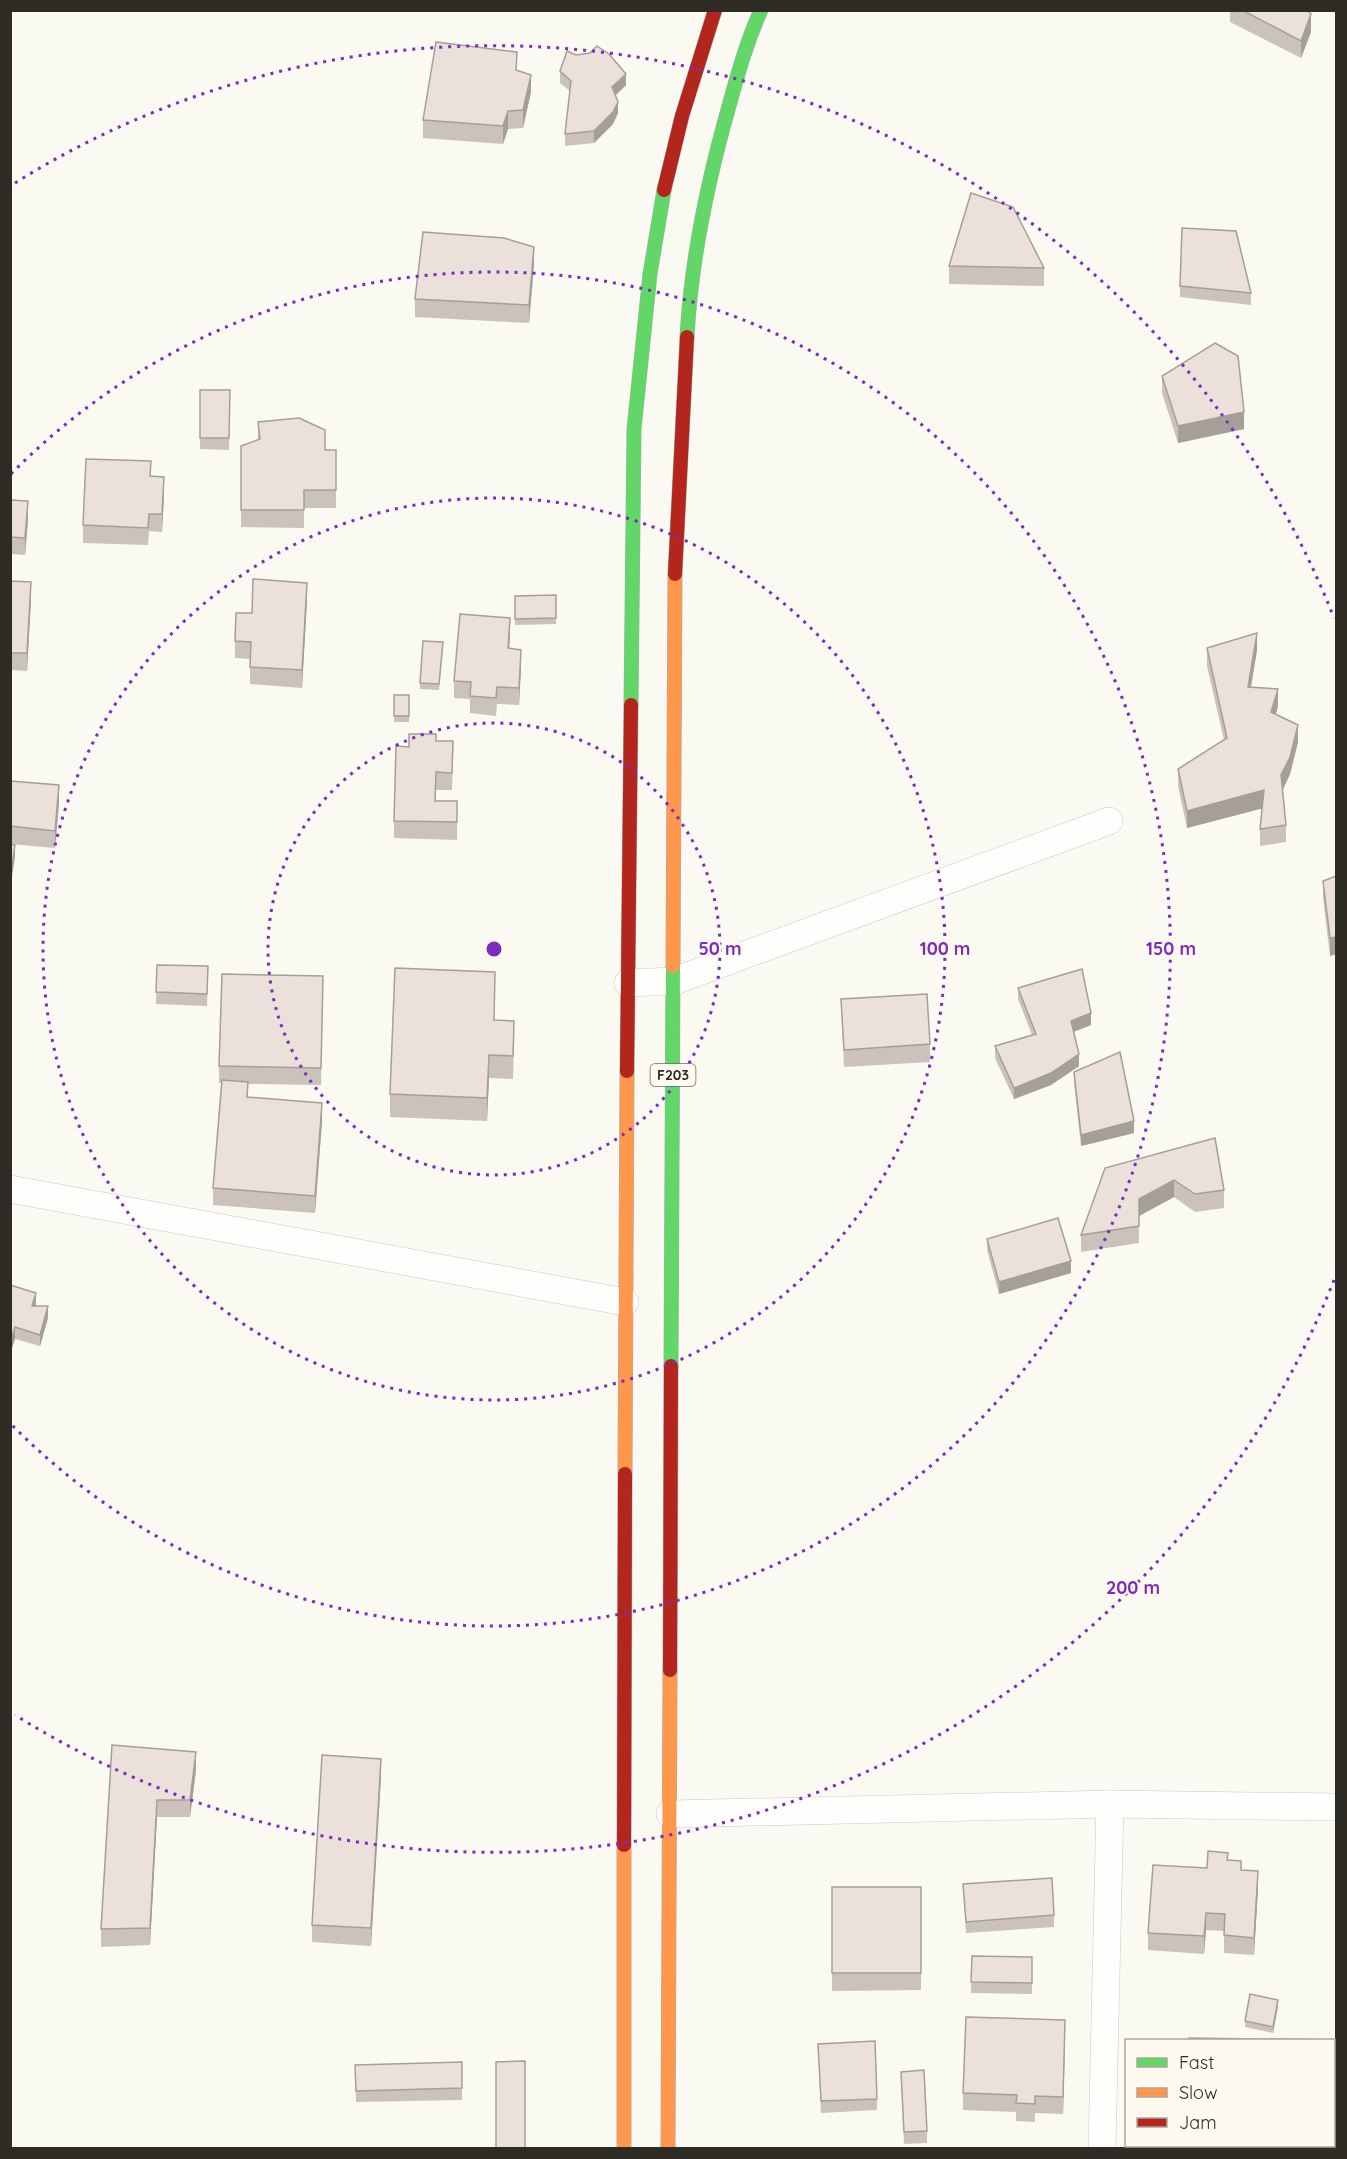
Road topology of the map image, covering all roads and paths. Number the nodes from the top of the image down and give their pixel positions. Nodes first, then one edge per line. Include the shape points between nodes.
1 (715, 10) edge
2 (760, 10) edge
3 (1109, 821) dead end
4 (674, 981) junction
5 (628, 983) junction
6 (10, 1189) edge
7 (625, 1302) junction
8 (1110, 1804) junction
9 (1336, 1807) edge
10 (670, 1814) junction
11 (624, 2148) edge
12 (668, 2148) edge
13 (1102, 2148) edge

1 - 5 main road via 666,181 647,296 634,429
2 - 4 main road, F203 via 748,38 717,148 688,319 675,577
3 - 4 street
4 - 5 street
4 - 10 main road, F203
5 - 7 main road
6 - 7 street
7 - 11 main road
8 - 9 street
8 - 10 street
8 - 13 street
10 - 12 main road, F203

